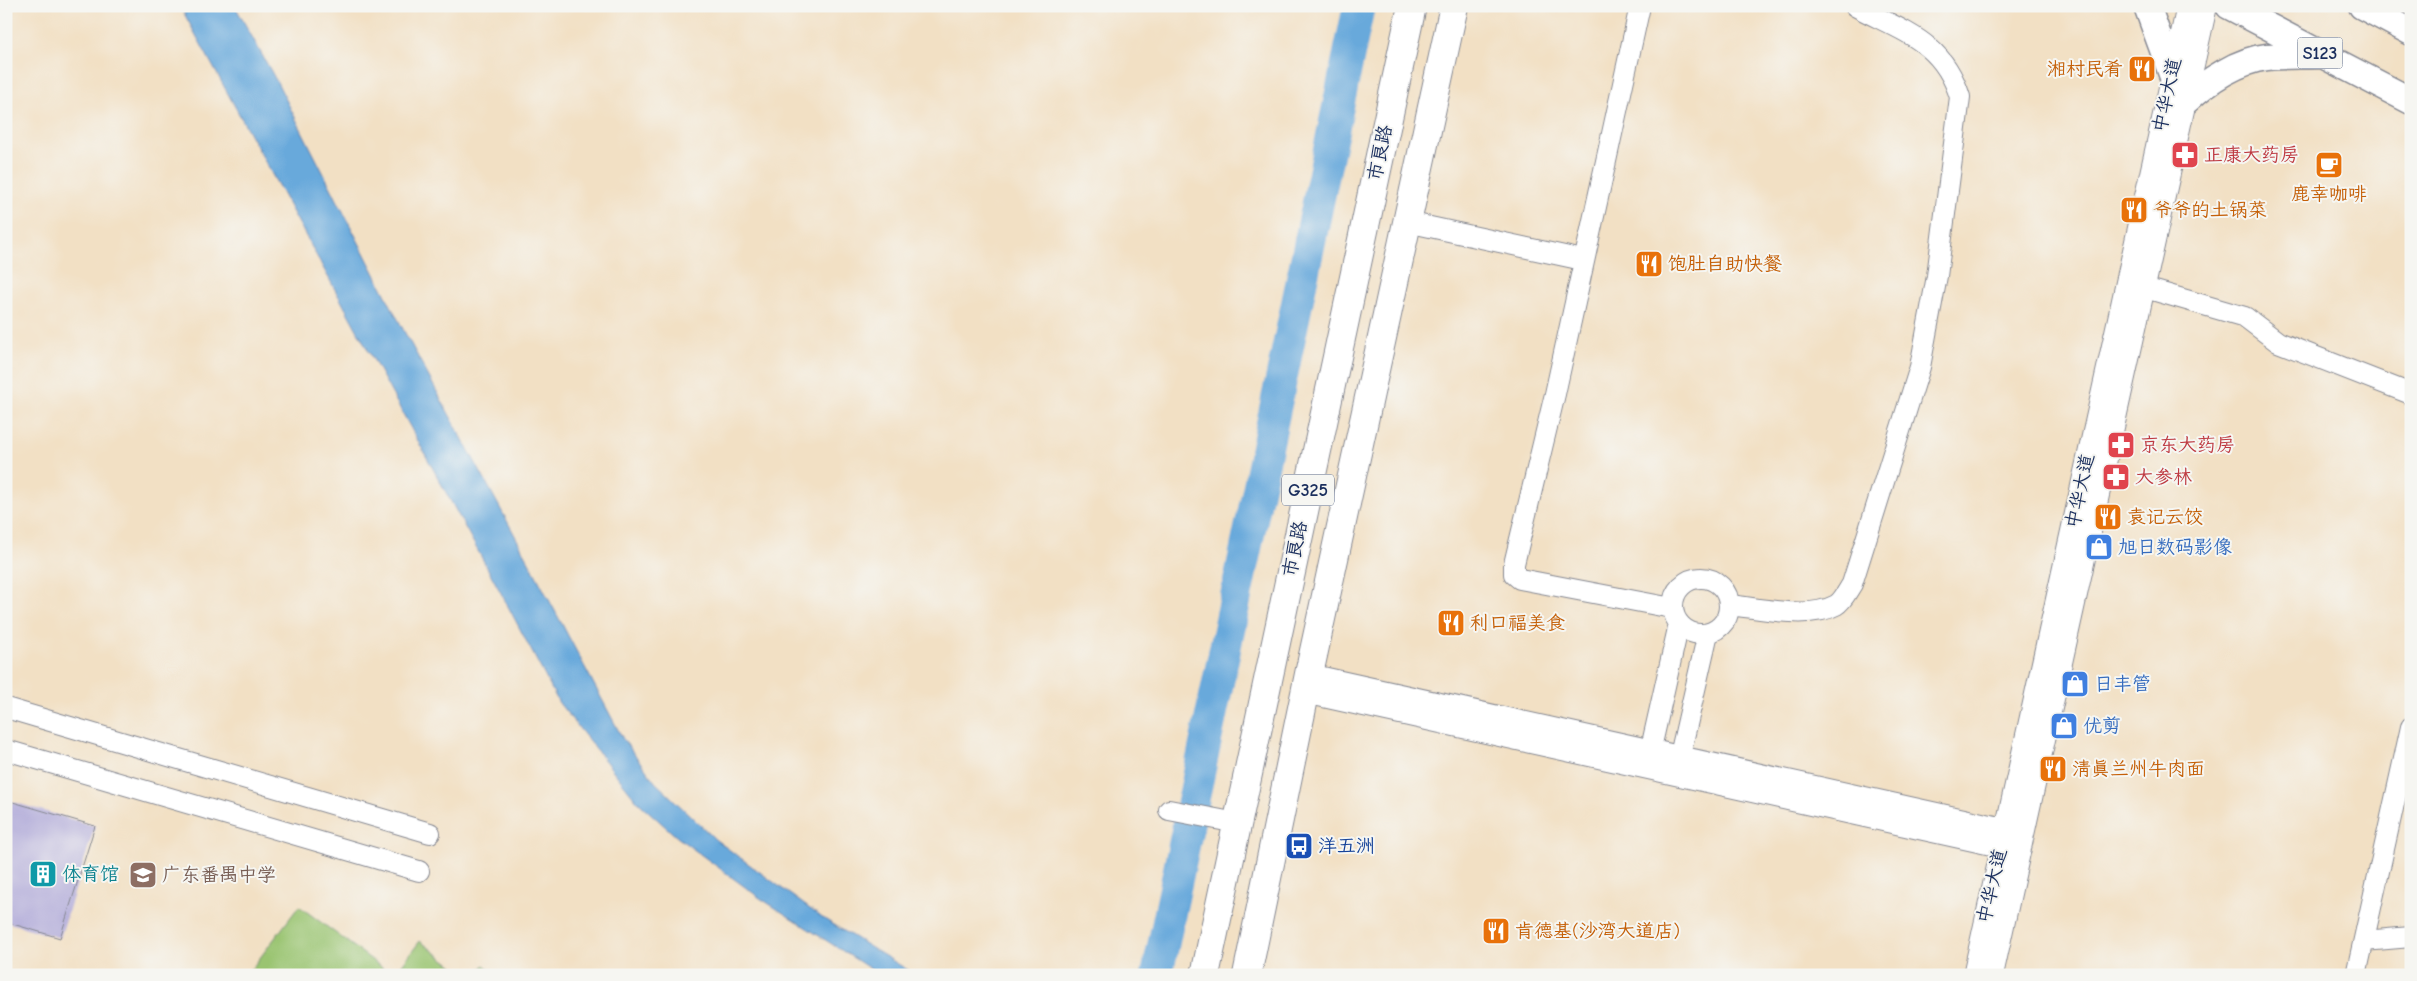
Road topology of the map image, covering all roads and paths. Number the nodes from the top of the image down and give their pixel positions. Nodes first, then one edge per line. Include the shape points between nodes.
1 (1412, 6) edge
2 (1454, 6) edge
3 (1640, 6) edge
4 (1855, 6) edge
5 (2147, 6) edge
6 (2187, 6) edge
7 (2207, 6) edge
8 (2229, 6) edge
9 (2362, 6) edge
10 (2411, 32) edge
11 (2324, 55) junction
12 (2172, 74) junction
13 (2187, 100) junction
14 (2411, 101) edge
15 (1407, 222) junction
16 (1583, 260) junction
17 (2145, 288) junction
18 (2411, 394) edge
19 (1729, 605) junction
20 (1676, 616) junction
21 (1708, 633) junction
22 (1307, 684) junction
23 (6, 708) edge
24 (2411, 727) edge
25 (1651, 748) junction
26 (6, 750) edge
27 (1680, 755) junction
28 (1169, 810) dead end
29 (1228, 822) junction
30 (430, 832) dead end
31 (2003, 837) junction
32 (2023, 842) junction
33 (419, 871) dead end
34 (2411, 937) edge
35 (2364, 941) junction
36 (1205, 975) edge
37 (1247, 975) edge
38 (1973, 975) edge
39 (1993, 975) edge
40 (2356, 975) edge

1 - 29 highway, 市良路 / G325
2 - 15 highway, G325
3 - 16 street
4 - 19 street via 1938,54 1953,76 1960,98 1937,276 1920,367 1852,584 1837,605 1801,612
5 - 12 main road
6 - 12 street, 中华大道
7 - 13 street, 中华大道
8 - 11 main road, S123
9 - 10 main road
11 - 13 main road via 2265,57 2206,82
11 - 14 main road, S123
12 - 31 street, 中华大道
13 - 17 street, 中华大道
15 - 16 street
15 - 22 highway, G325
16 - 20 street via 1514,574
17 - 18 street via 2245,317 2278,342
17 - 32 street, 中华大道
19 - 20 street via 1720,584 1702,577 1684,583 1673,599
19 - 21 street via 1722,624
20 - 21 street via 1692,633
20 - 25 street
21 - 27 street
22 - 25 street
22 - 31 street
22 - 37 highway, G325
23 - 30 street
24 - 35 street
25 - 27 street
26 - 33 street
27 - 31 street
28 - 29 street
29 - 36 highway, 市良路 / G325
31 - 32 street
31 - 38 street, 中华大道
32 - 39 street, 中华大道
34 - 35 street
35 - 40 street

